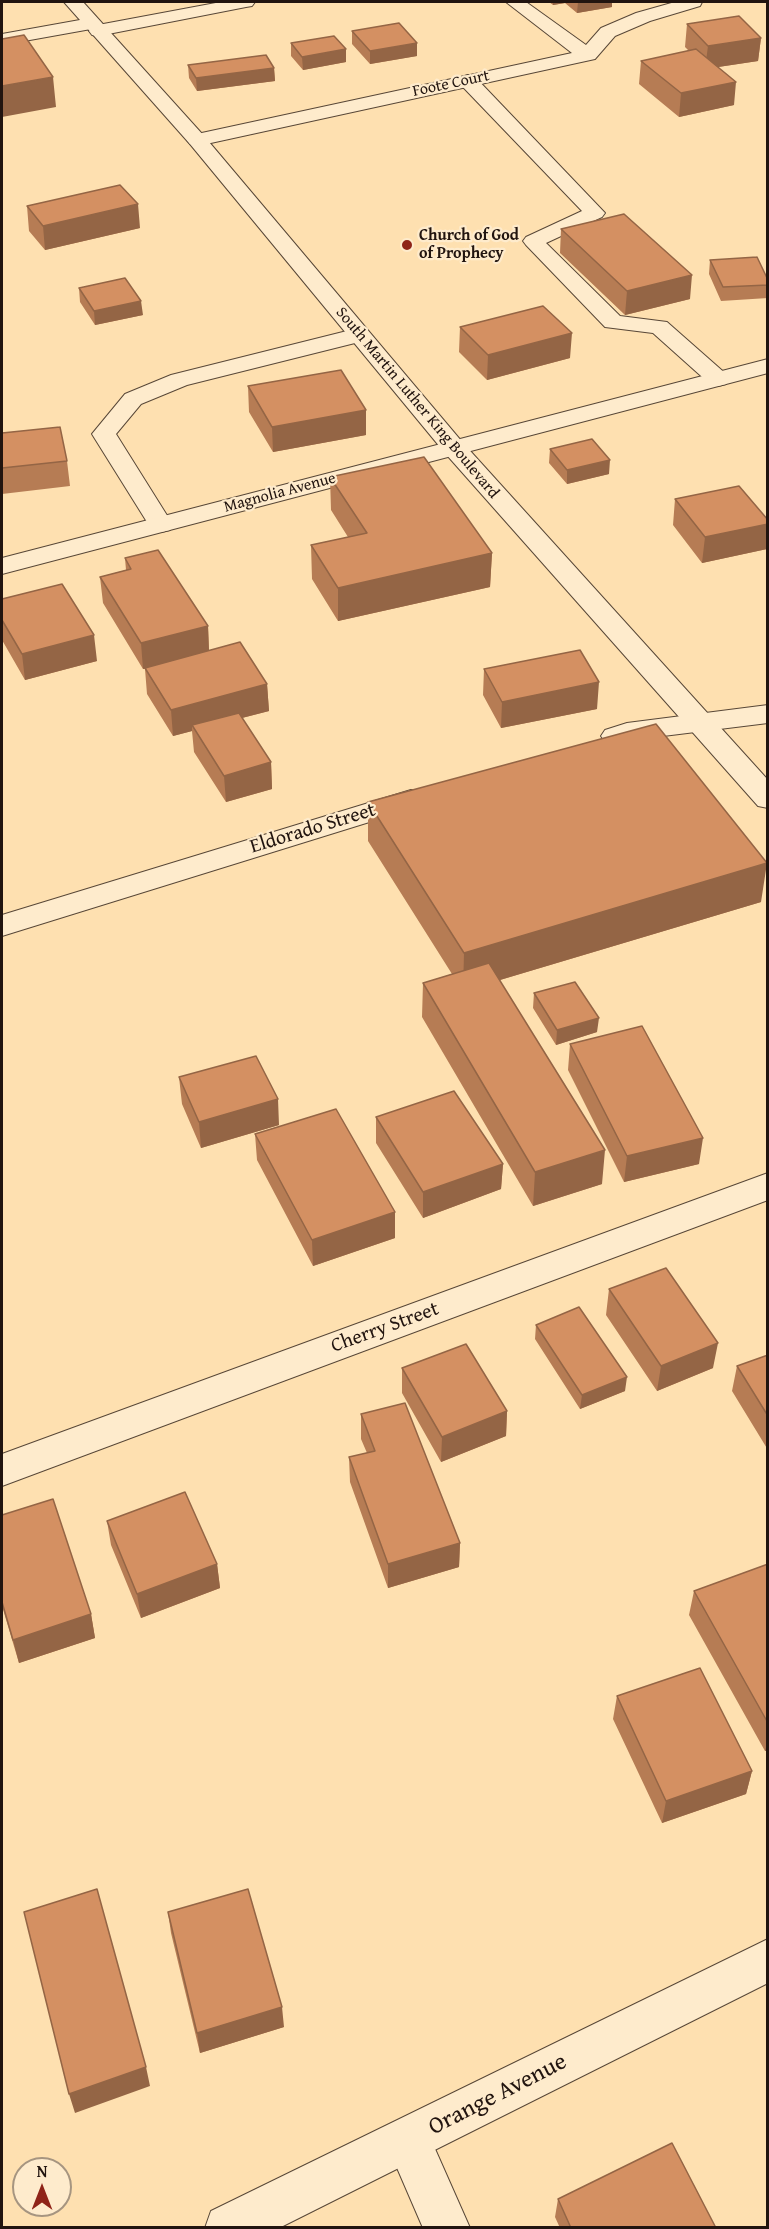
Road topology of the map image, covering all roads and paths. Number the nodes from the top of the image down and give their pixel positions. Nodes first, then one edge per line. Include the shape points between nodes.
1 (73, 2) edge
2 (246, 2) edge
3 (515, 2) edge
4 (693, 2) edge
5 (210, 5) edge
6 (95, 27) junction
7 (2, 40) edge
8 (588, 55) junction
9 (468, 81) junction
10 (197, 140) junction
11 (359, 335) junction
12 (768, 366) edge
13 (718, 379) junction
14 (453, 448) junction
15 (161, 525) junction
16 (2, 566) edge
17 (768, 714) edge
18 (699, 723) junction
19 (593, 743) edge
20 (434, 792) edge
21 (768, 799) edge
22 (2, 926) edge
23 (768, 1186) edge
24 (2, 1470) edge
25 (768, 1960) edge
26 (408, 2140) junction
27 (228, 2228) edge
28 (447, 2228) edge

1 - 6 street, South Martin Luther King Boulevard
2 - 5 lane
3 - 8 street
4 - 8 street via 608,32
5 - 6 lane via 146,14
6 - 7 lane
6 - 10 street, South Martin Luther King Boulevard
8 - 9 street, Foote Court
9 - 10 street, Foote Court
9 - 13 lane via 595,213 532,241 613,322 659,327
10 - 11 street, South Martin Luther King Boulevard
11 - 14 street, South Martin Luther King Boulevard
11 - 15 lane via 179,380 134,399 104,434
12 - 13 street, Magnolia Avenue
13 - 14 street, Magnolia Avenue
14 - 15 street, Magnolia Avenue
14 - 18 street, South Martin Luther King Boulevard
15 - 16 street, Magnolia Avenue
17 - 18 street
18 - 19 street via 627,732
18 - 21 street, South Martin Luther King Boulevard
20 - 22 street, Eldorado Street
23 - 24 street, Cherry Street
25 - 26 street, Orange Avenue
26 - 27 street, Orange Avenue
26 - 28 street

